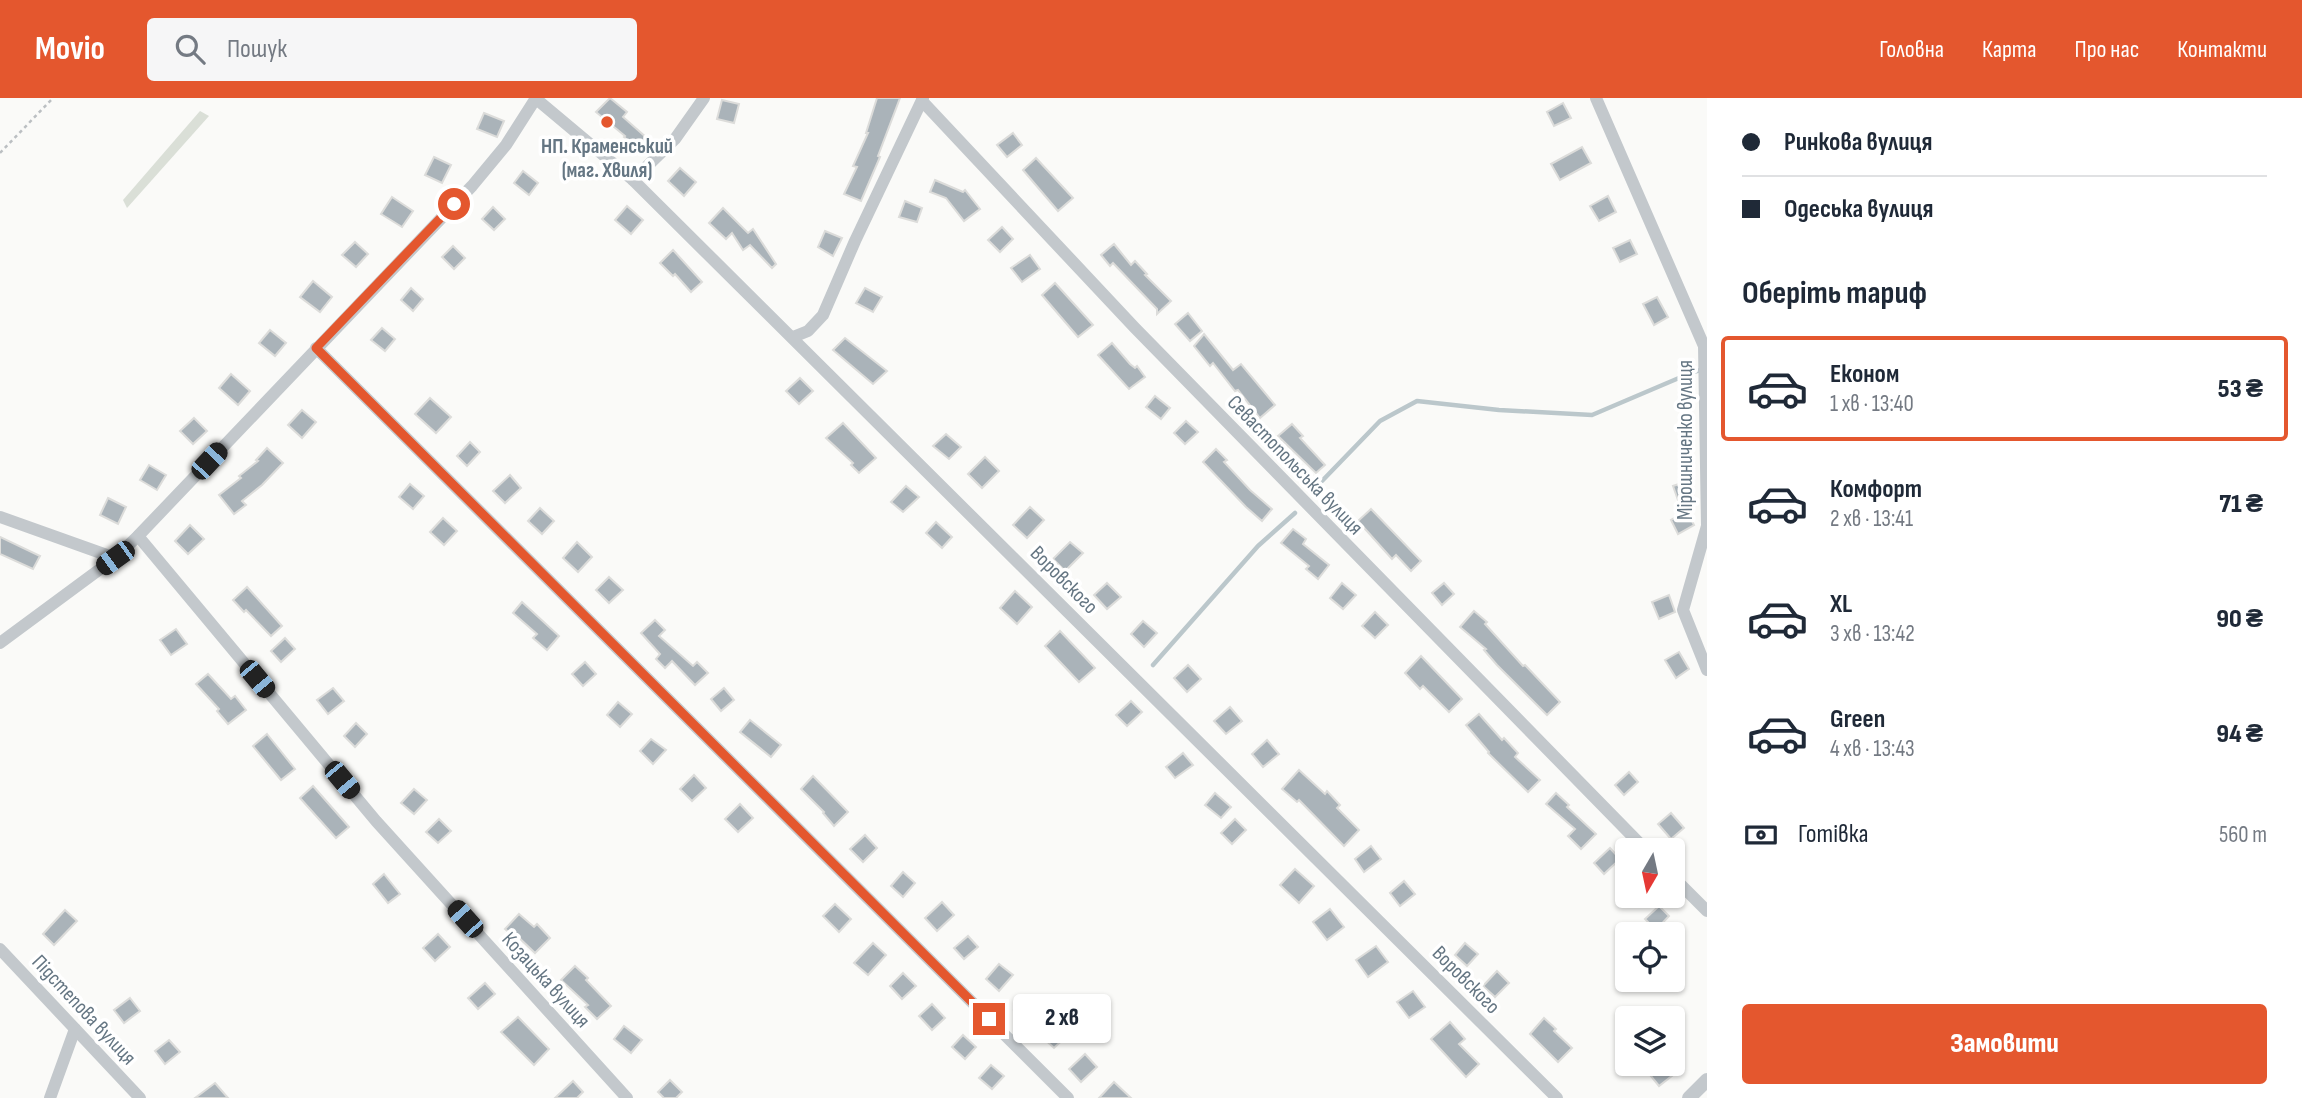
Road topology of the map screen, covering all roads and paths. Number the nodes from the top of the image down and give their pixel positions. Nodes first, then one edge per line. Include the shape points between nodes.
1 (53, 98) edge
2 (535, 98) edge
3 (704, 98) edge
4 (1597, 98) edge
5 (923, 100) edge
6 (0, 153) edge
7 (634, 180) junction
8 (793, 337) junction
9 (316, 348) junction
10 (1705, 386) edge
11 (0, 517) edge
12 (138, 536) junction
13 (115, 558) junction
14 (0, 643) edge
15 (1707, 670) edge
16 (1634, 838) edge
17 (1685, 889) edge
18 (1707, 911) edge
19 (0, 948) edge
20 (75, 1029) junction
21 (1707, 1080) edge
22 (50, 1098) edge
23 (140, 1098) edge
24 (627, 1098) edge
25 (1068, 1098) edge
26 (1558, 1098) edge
27 (1689, 1098) edge

1 - 6 path
2 - 7 street, Воровского
2 - 9 street via 506,145 472,186
3 - 7 street via 676,139
4 - 10 street, Мірошниченко вулиця via 1704,346
5 - 8 street via 823,315 808,331
5 - 16 street, Севастопольська вулиця via 1135,328
7 - 8 street, Воровского
8 - 26 street, Воровского
9 - 12 street
9 - 25 street
10 - 15 street, Мірошниченко вулиця via 1707,526 1683,610
11 - 13 street
12 - 13 street
12 - 24 street, Козацька вулиця via 376,821
13 - 14 street
17 - 18 street
19 - 20 street, Підстепова вулиця
20 - 22 street
20 - 23 street, Підстепова вулиця
21 - 27 street

